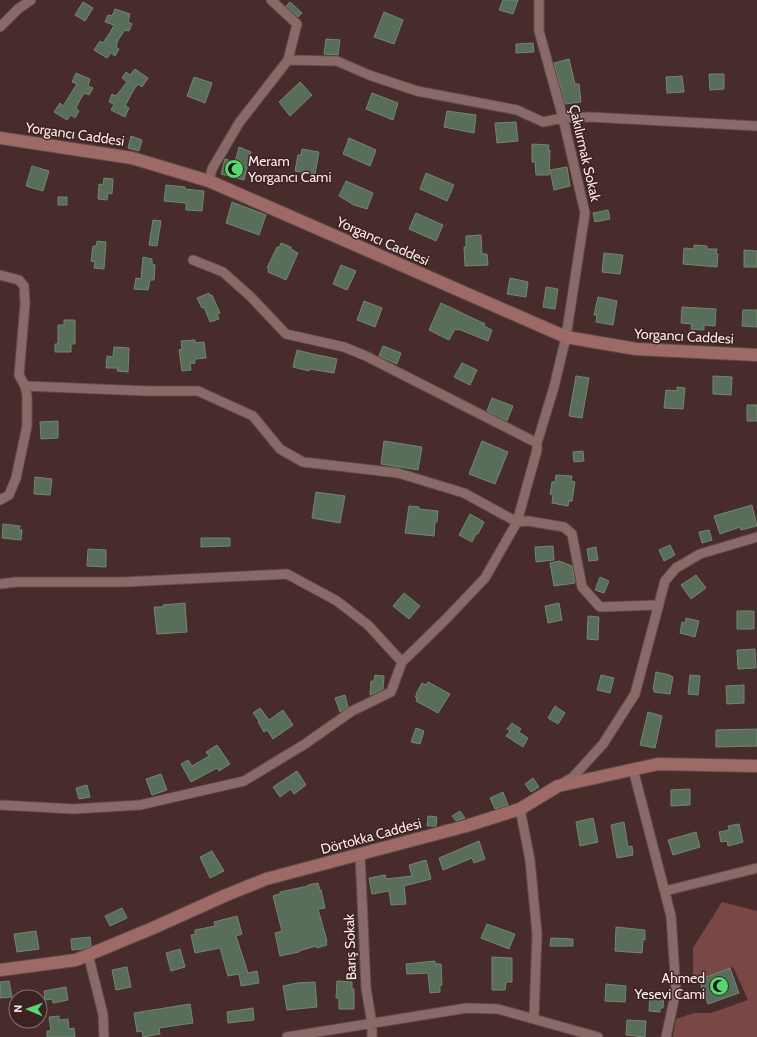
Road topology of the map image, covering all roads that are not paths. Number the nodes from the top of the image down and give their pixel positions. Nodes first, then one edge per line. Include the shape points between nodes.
1 (31, 0) edge
2 (271, 0) edge
3 (539, 0) edge
4 (0, 27) edge
5 (288, 60) junction
6 (563, 118) junction
7 (757, 126) edge
8 (0, 138) edge
9 (209, 181) junction
10 (194, 260) dead end
11 (0, 275) edge
12 (566, 337) junction
13 (757, 355) edge
14 (24, 386) junction
15 (536, 443) junction
16 (0, 500) edge
17 (517, 522) junction
18 (757, 537) edge
19 (0, 584) edge
20 (658, 605) junction
21 (402, 662) junction
22 (757, 766) edge
23 (632, 769) junction
24 (558, 786) junction
25 (0, 804) edge
26 (520, 809) junction
27 (360, 854) junction
28 (757, 868) edge
29 (665, 891) junction
30 (88, 954) junction
31 (0, 970) edge
32 (534, 1018) junction
33 (372, 1024) junction
34 (104, 1037) edge
35 (287, 1037) edge
36 (372, 1037) edge
37 (598, 1037) edge
38 (666, 1037) edge

1 - 4 street
2 - 5 street via 298,24
3 - 6 street, Çakılırmak Sokak via 539,31
5 - 6 street via 337,61 416,91 517,110 543,122
5 - 9 street via 239,123 212,169
6 - 7 street via 590,117
6 - 12 street, Çakılırmak Sokak via 585,213
8 - 9 street, Yorgancı Caddesi via 132,158
9 - 12 street, Yorgancı Caddesi
10 - 15 street via 223,272 286,334 344,347 366,356
11 - 14 street via 19,280 24,286 25,304 19,375
12 - 13 street, Yorgancı Caddesi via 636,349
12 - 15 street, Çakılırmak Sokak via 554,387
14 - 16 street via 27,396 27,426 16,478 9,495
14 - 17 street via 198,391 253,416 280,449 303,462 398,473 464,493
15 - 17 street, Çakılırmak Sokak via 538,450
17 - 20 street via 564,526 572,534 582,587 600,607
17 - 21 street, Çakılırmak Sokak via 485,578
18 - 20 street via 700,554 676,568 665,581
19 - 21 street via 124,582 287,574 337,601 368,625
20 - 24 street via 635,694 602,744 573,776
21 - 25 street via 391,692 352,711 305,744 244,781 140,806 74,809
22 - 23 street, Dörtokka Caddesi via 658,764
23 - 24 street, Dörtokka Caddesi
23 - 29 street
24 - 26 street, Dörtokka Caddesi
26 - 27 street, Dörtokka Caddesi
26 - 32 street via 530,860 537,934
27 - 30 street, Dörtokka Caddesi via 266,879
27 - 33 street, Barış Sokak via 366,988
28 - 29 street
29 - 38 street via 672,916 676,991
30 - 31 street, Dörtokka Caddesi via 76,960
30 - 34 street via 103,1014
32 - 33 street via 498,1009 467,1008
32 - 37 street
33 - 35 street
33 - 36 street, Barış Sokak

